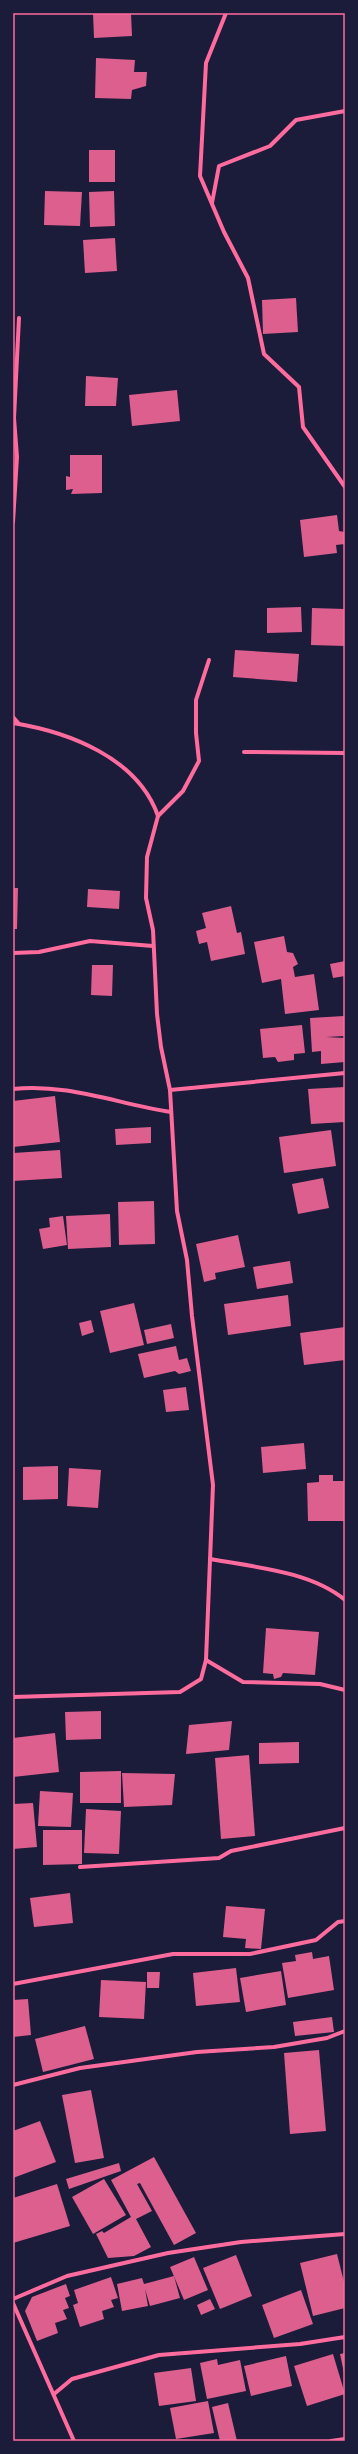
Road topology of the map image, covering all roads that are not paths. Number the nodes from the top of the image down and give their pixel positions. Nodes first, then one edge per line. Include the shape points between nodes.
1 (226, 13) edge
2 (345, 112) edge
3 (212, 204) junction
4 (19, 318) dead end
5 (13, 340) edge
6 (18, 340) junction
7 (345, 487) edge
8 (13, 522) edge
9 (209, 660) dead end
10 (13, 717) edge
11 (13, 723) edge
12 (19, 724) junction
13 (244, 752) dead end
14 (345, 753) edge
15 (158, 816) junction
16 (153, 946) junction
17 (13, 953) edge
18 (345, 1073) edge
19 (13, 1089) edge
20 (170, 1090) junction
21 (171, 1112) junction
22 (210, 1559) junction
23 (345, 1600) edge
24 (206, 1660) junction
25 (345, 1690) edge
26 (13, 1697) edge
27 (345, 1828) edge
28 (80, 1867) dead end
29 (345, 1921) edge
30 (14, 1984) edge
31 (345, 2032) edge
32 (13, 2086) edge
33 (345, 2234) edge
34 (13, 2298) edge
35 (13, 2303) edge
36 (345, 2338) edge
37 (54, 2394) junction
38 (345, 2439) edge
39 (74, 2441) edge
40 (331, 2441) edge

1 - 3 street via 206,63 200,176
2 - 3 street via 296,120 270,146 219,166
3 - 7 street via 248,278 264,354 298,387 304,428
4 - 6 street
5 - 6 street
6 - 8 street via 14,418 17,457
9 - 15 street via 196,700 199,760 183,791
10 - 12 street
11 - 12 street
12 - 15 street via 68,736 101,753 131,775 152,797
13 - 14 street
15 - 16 street via 147,857 146,898 153,930
16 - 17 street via 90,941 39,952
16 - 20 street via 160,1047
18 - 20 street
19 - 21 street via 64,1089
20 - 21 street
21 - 22 street via 177,1211 187,1260 213,1485
22 - 23 street via 299,1578 333,1590
22 - 24 street
24 - 25 street via 243,1682 320,1684
24 - 26 street via 201,1679 180,1692
27 - 28 street via 231,1851 220,1858
29 - 30 street via 338,1922 316,1940 250,1954 173,1954
31 - 32 street via 328,2038 274,2047 197,2052 80,2068
33 - 34 street via 241,2242 168,2254 67,2276
35 - 37 street
36 - 37 street via 159,2355 72,2379
37 - 39 street
38 - 40 street

